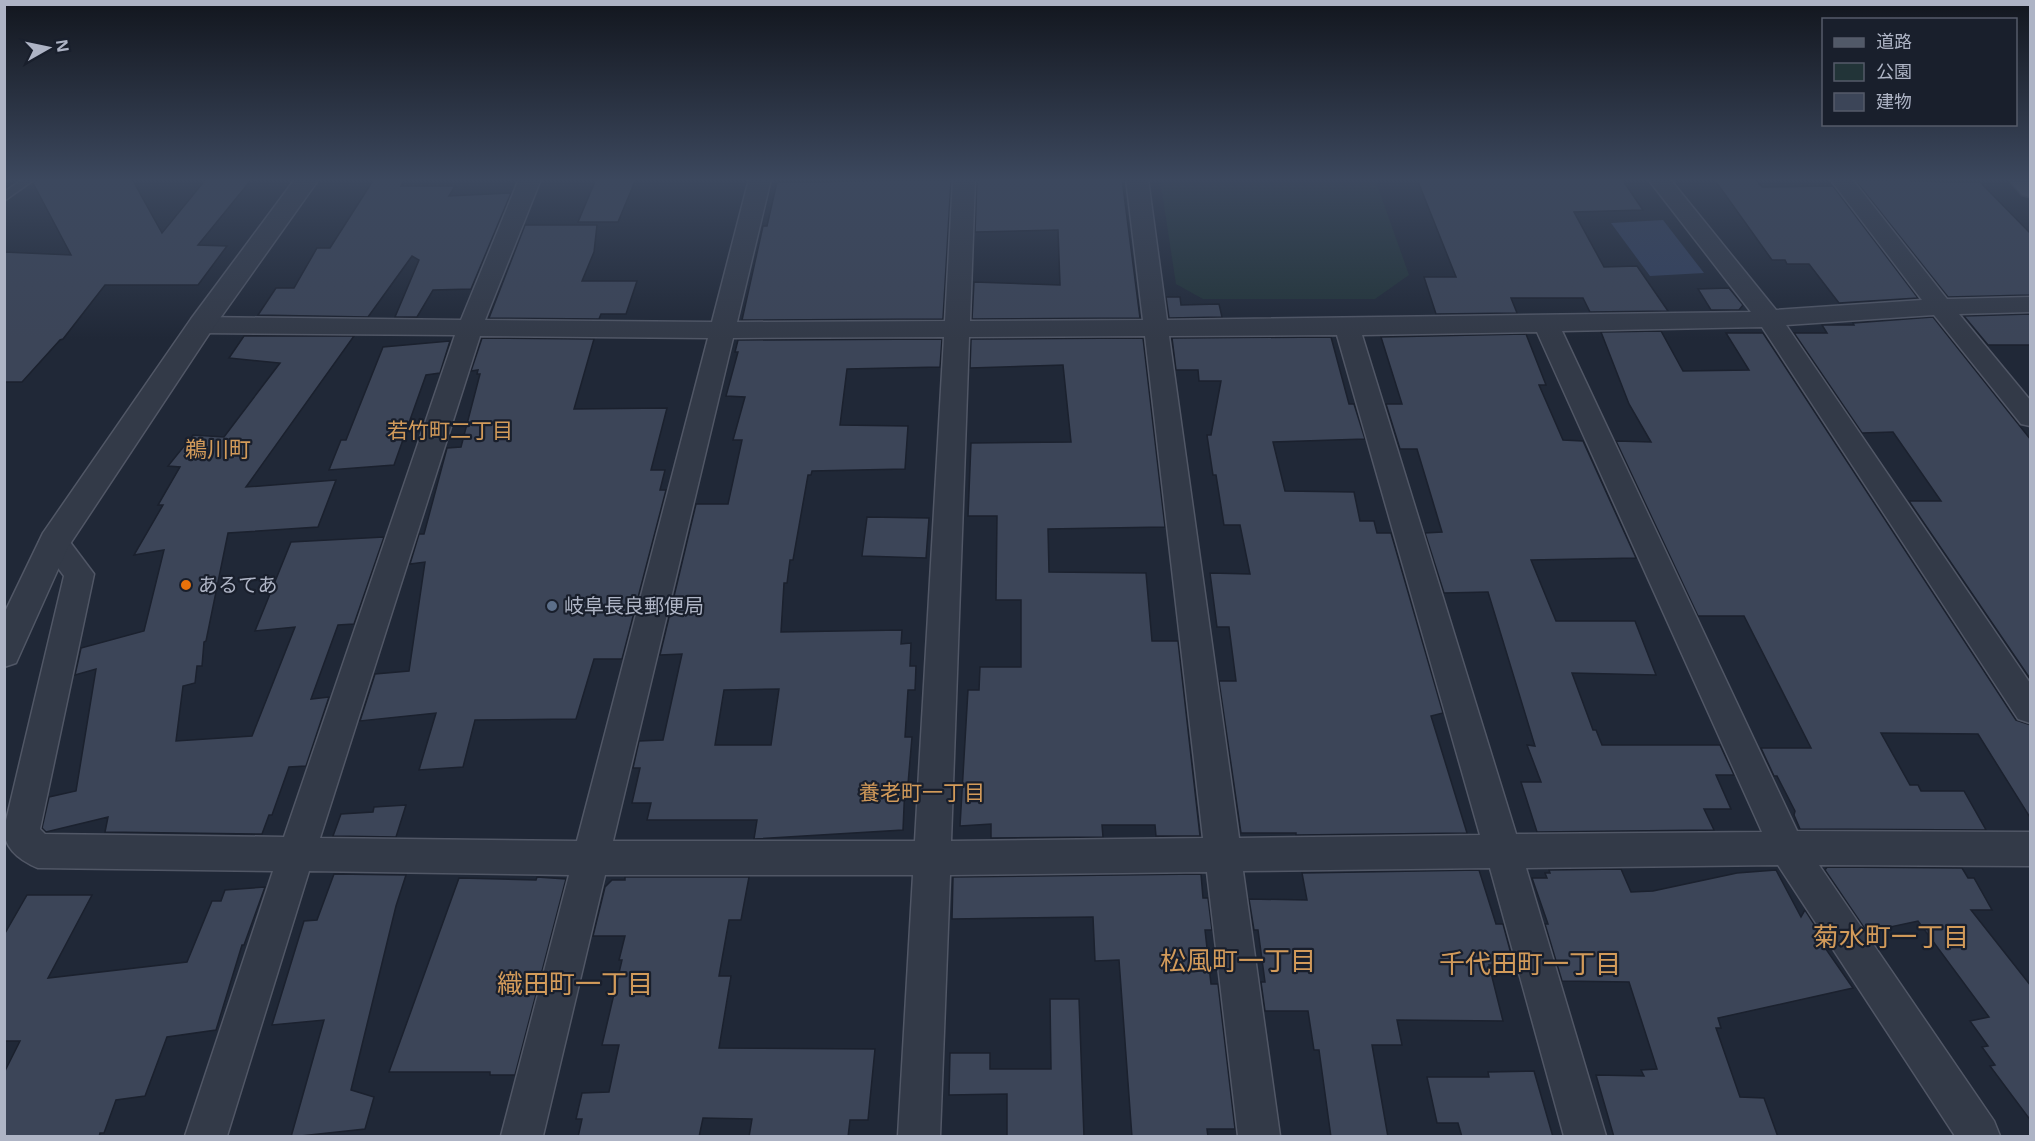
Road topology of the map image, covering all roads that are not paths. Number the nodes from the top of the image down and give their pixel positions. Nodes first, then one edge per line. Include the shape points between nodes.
1 (268, 232) edge
2 (508, 232) edge
3 (747, 232) edge
4 (961, 232) edge
5 (1144, 232) edge
6 (1701, 232) edge
7 (1882, 232) edge
8 (2031, 304) edge
9 (1940, 307) junction
10 (1768, 317) junction
11 (1546, 323) junction
12 (201, 325) junction
13 (470, 327) junction
14 (1156, 327) junction
15 (1347, 327) junction
16 (722, 330) junction
17 (956, 330) junction
18 (2031, 417) edge
19 (54, 542) junction
20 (4, 653) edge
21 (2031, 709) edge
22 (1787, 848) junction
23 (2031, 849) edge
24 (1503, 851) junction
25 (1223, 854) junction
26 (296, 855) junction
27 (593, 858) junction
28 (933, 858) junction
29 (206, 1137) edge
30 (522, 1137) edge
31 (919, 1137) edge
32 (1259, 1137) edge
33 (1585, 1137) edge
34 (1979, 1137) edge

1 - 12 street
2 - 13 street
3 - 16 street
4 - 17 street
5 - 14 street
6 - 10 street
7 - 9 street
8 - 9 street
9 - 10 street
9 - 18 street
10 - 11 street
10 - 21 street
11 - 15 street
11 - 22 street
12 - 13 street
12 - 19 street
13 - 16 street
13 - 26 street
14 - 15 street
14 - 17 street
14 - 25 street
15 - 24 street
16 - 17 street
16 - 27 street
17 - 28 street
19 - 20 street
19 - 26 street via 79,574 21,835 38,850
22 - 23 street
22 - 24 street
22 - 34 street
24 - 25 street
24 - 33 street
25 - 28 street
25 - 32 street
26 - 27 street
26 - 29 street
27 - 28 street
27 - 30 street
28 - 31 street

